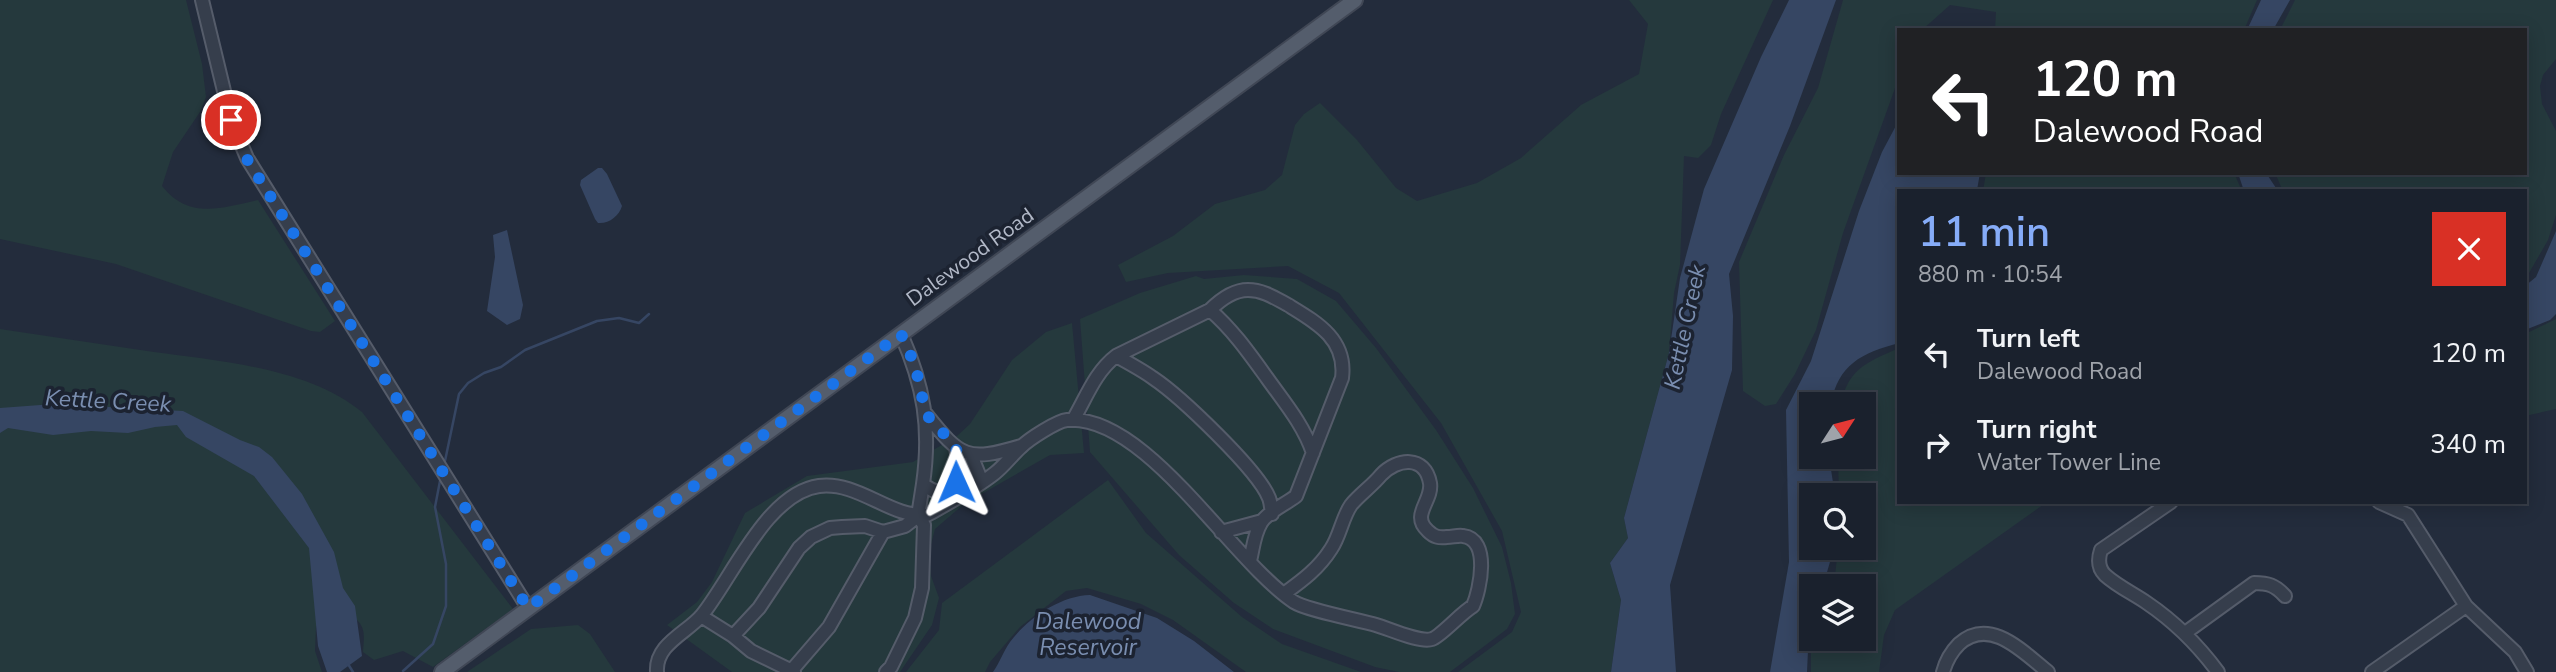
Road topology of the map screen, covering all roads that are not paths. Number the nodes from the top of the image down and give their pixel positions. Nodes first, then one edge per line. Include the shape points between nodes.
1 (202, 0) edge
2 (1355, 0) edge
3 (1210, 310) junction
4 (901, 334) junction
5 (1116, 356) junction
6 (926, 414) junction
7 (1073, 420) junction
8 (1021, 446) junction
9 (956, 447) junction
10 (1313, 453) junction
11 (971, 455) junction
12 (982, 482) junction
13 (923, 484) junction
14 (2168, 504) edge
15 (2383, 504) edge
16 (918, 516) junction
17 (1267, 517) junction
18 (883, 532) junction
19 (1221, 532) junction
20 (1250, 561) junction
21 (1285, 593) junction
22 (2285, 596) dead end
23 (2466, 606) junction
24 (528, 608) junction
25 (701, 616) junction
26 (2185, 633) junction
27 (733, 636) junction
28 (793, 671) edge
29 (442, 672) edge
30 (657, 672) edge
31 (886, 672) edge
32 (1943, 672) edge
33 (2048, 672) edge
34 (2218, 672) edge
35 (2372, 672) edge
36 (2527, 672) edge

1 - 24 street via 231,120 247,159
2 - 4 main road, Dalewood Road
3 - 5 street
3 - 10 street via 1243,343 1292,411
3 - 10 street via 1236,292 1249,290 1268,294 1324,329 1340,353 1342,378
4 - 6 street via 915,365
4 - 24 main road, Dalewood Road
5 - 7 street via 1096,377
5 - 17 street via 1182,401 1231,450 1269,497
6 - 9 street
6 - 13 street
7 - 8 street via 1063,420
7 - 19 street via 1114,432 1150,456
8 - 11 street
8 - 12 street
9 - 11 street
9 - 13 street via 959,471 950,489 938,492
10 - 17 street via 1296,496
11 - 12 street
12 - 16 street
13 - 16 street
14 - 26 street via 2101,550 2098,558 2105,575
15 - 23 street via 2408,515
16 - 18 street via 905,526
16 - 25 street via 859,491 821,486 807,489 781,508 754,538
16 - 31 street via 924,525 922,588 915,618
17 - 19 street
17 - 20 street via 1255,537
18 - 27 street via 865,526 842,527 811,537
18 - 28 street via 829,627
19 - 20 street
20 - 21 street
21 - 21 street via 1295,603 1423,641 1434,639 1473,606 1482,554 1465,535 1433,536 1422,526 1420,518 1431,485 1422,466 1397,463 1349,508 1331,549 1315,571
22 - 26 street via 2268,583 2254,583
23 - 35 street
23 - 36 street via 2515,652
24 - 29 main road, Dalewood Road
25 - 27 street
25 - 30 street via 661,653
26 - 34 street
27 - 28 street via 751,651
32 - 33 street via 1952,651 1967,637 1985,632 2004,638

